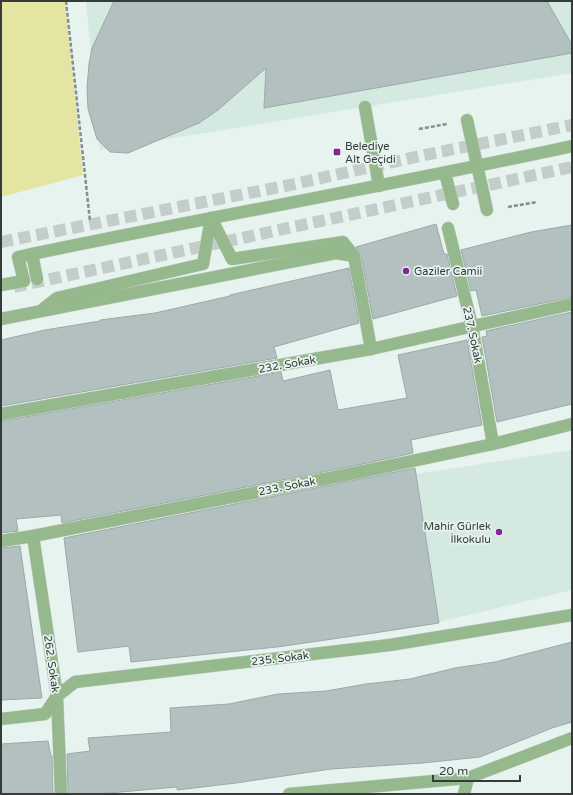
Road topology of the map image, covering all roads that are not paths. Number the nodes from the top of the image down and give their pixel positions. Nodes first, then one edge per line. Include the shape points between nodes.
1 (365, 107) dead end
2 (467, 120) road end
3 (572, 146) edge
4 (478, 167) junction
5 (446, 173) junction
6 (379, 186) junction
7 (453, 204) dead end
8 (488, 210) road end
9 (211, 218) junction
10 (448, 228) dead end
11 (32, 254) junction
12 (354, 256) junction
13 (37, 279) dead end
14 (1, 285) edge
15 (572, 304) edge
16 (41, 311) junction
17 (1, 319) edge
18 (472, 326) junction
19 (371, 349) junction
20 (1, 414) edge
21 (572, 424) edge
22 (493, 444) junction
23 (34, 536) junction
24 (1, 541) edge
25 (572, 615) edge
26 (57, 696) junction
27 (1, 719) edge
28 (572, 738) edge
29 (468, 778) junction
30 (61, 794) edge
31 (289, 794) edge
32 (464, 794) edge

1 - 6 street
2 - 4 street
3 - 4 street
4 - 5 street
4 - 8 street
5 - 6 street
5 - 7 street
6 - 9 street
9 - 11 street
9 - 12 street via 232,259 343,242
9 - 16 street via 203,264 57,298
10 - 18 street, 237. Sokak
11 - 13 street
11 - 14 street via 18,257 24,281
12 - 16 street via 336,253
12 - 19 street
15 - 18 street, 232. Sokak
16 - 17 street
18 - 19 street, 232. Sokak
18 - 22 street, 237. Sokak
19 - 20 street, 232. Sokak
21 - 22 street, 233. Sokak
22 - 23 street, 233. Sokak
23 - 24 street, 233. Sokak
23 - 26 street, 262. Sokak
25 - 26 street, 235. Sokak via 390,645 76,682
26 - 27 street, 235. Sokak via 45,714
26 - 30 street, 262. Sokak
28 - 29 street
29 - 31 street
29 - 32 street

